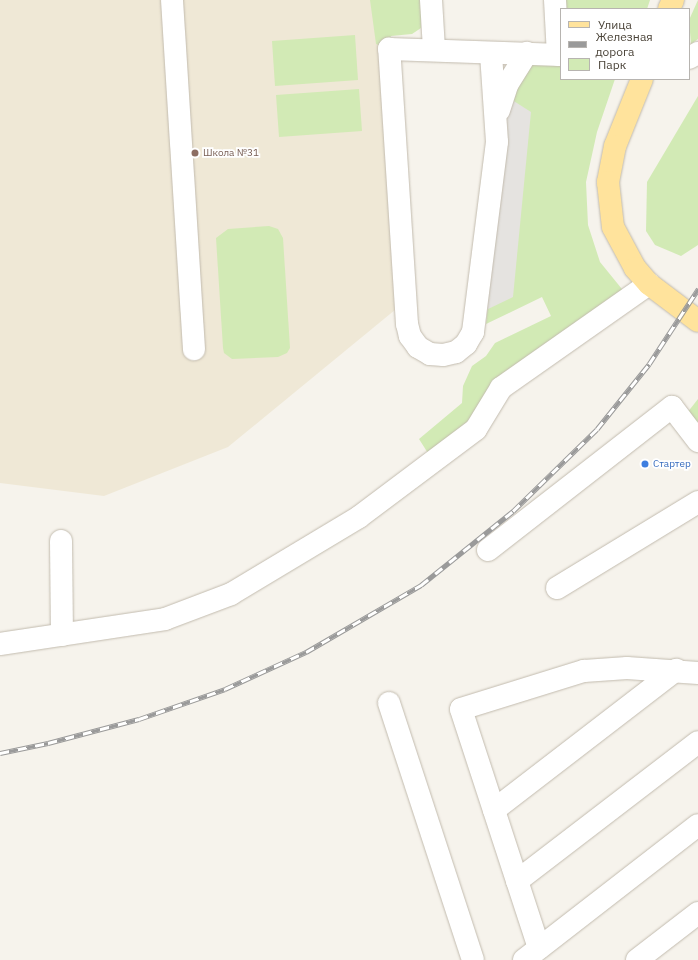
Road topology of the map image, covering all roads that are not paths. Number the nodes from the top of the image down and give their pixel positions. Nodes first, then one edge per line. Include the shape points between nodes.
1 (172, 0) edge
2 (431, 0) edge
3 (555, 0) edge
4 (434, 49) junction
5 (526, 53) junction
6 (491, 54) junction
7 (560, 55) edge
8 (644, 81) edge
9 (496, 133) junction
10 (649, 284) junction
11 (698, 321) edge
12 (194, 349) dead end
13 (698, 441) edge
14 (698, 502) edge
15 (61, 541) dead end
16 (488, 550) dead end
17 (557, 588) dead end
18 (62, 635) junction
19 (0, 644) edge
20 (676, 670) junction
21 (698, 673) edge
22 (389, 703) dead end
23 (698, 742) edge
24 (494, 810) junction
25 (698, 825) edge
26 (517, 881) junction
27 (698, 913) edge
28 (531, 954) edge
29 (473, 960) edge
30 (637, 960) edge

1 - 12 lane
2 - 4 lane
3 - 7 lane
4 - 6 lane
4 - 9 lane via 389,49 407,324 410,336 418,347 430,354 456,352 466,344 473,332
5 - 6 lane
5 - 7 lane
5 - 9 lane via 507,84 500,102
6 - 9 lane
8 - 10 main road via 615,146 608,182 613,227 618,240 635,268
10 - 11 main road
10 - 18 lane via 501,388 476,429 359,517 231,594 165,619
13 - 16 lane via 672,407
14 - 17 lane
15 - 18 lane
18 - 19 lane
20 - 21 lane
20 - 24 lane
20 - 24 lane via 627,668 584,671 461,709
22 - 29 lane
23 - 26 lane
24 - 26 lane
25 - 28 lane
26 - 28 lane
27 - 30 lane

